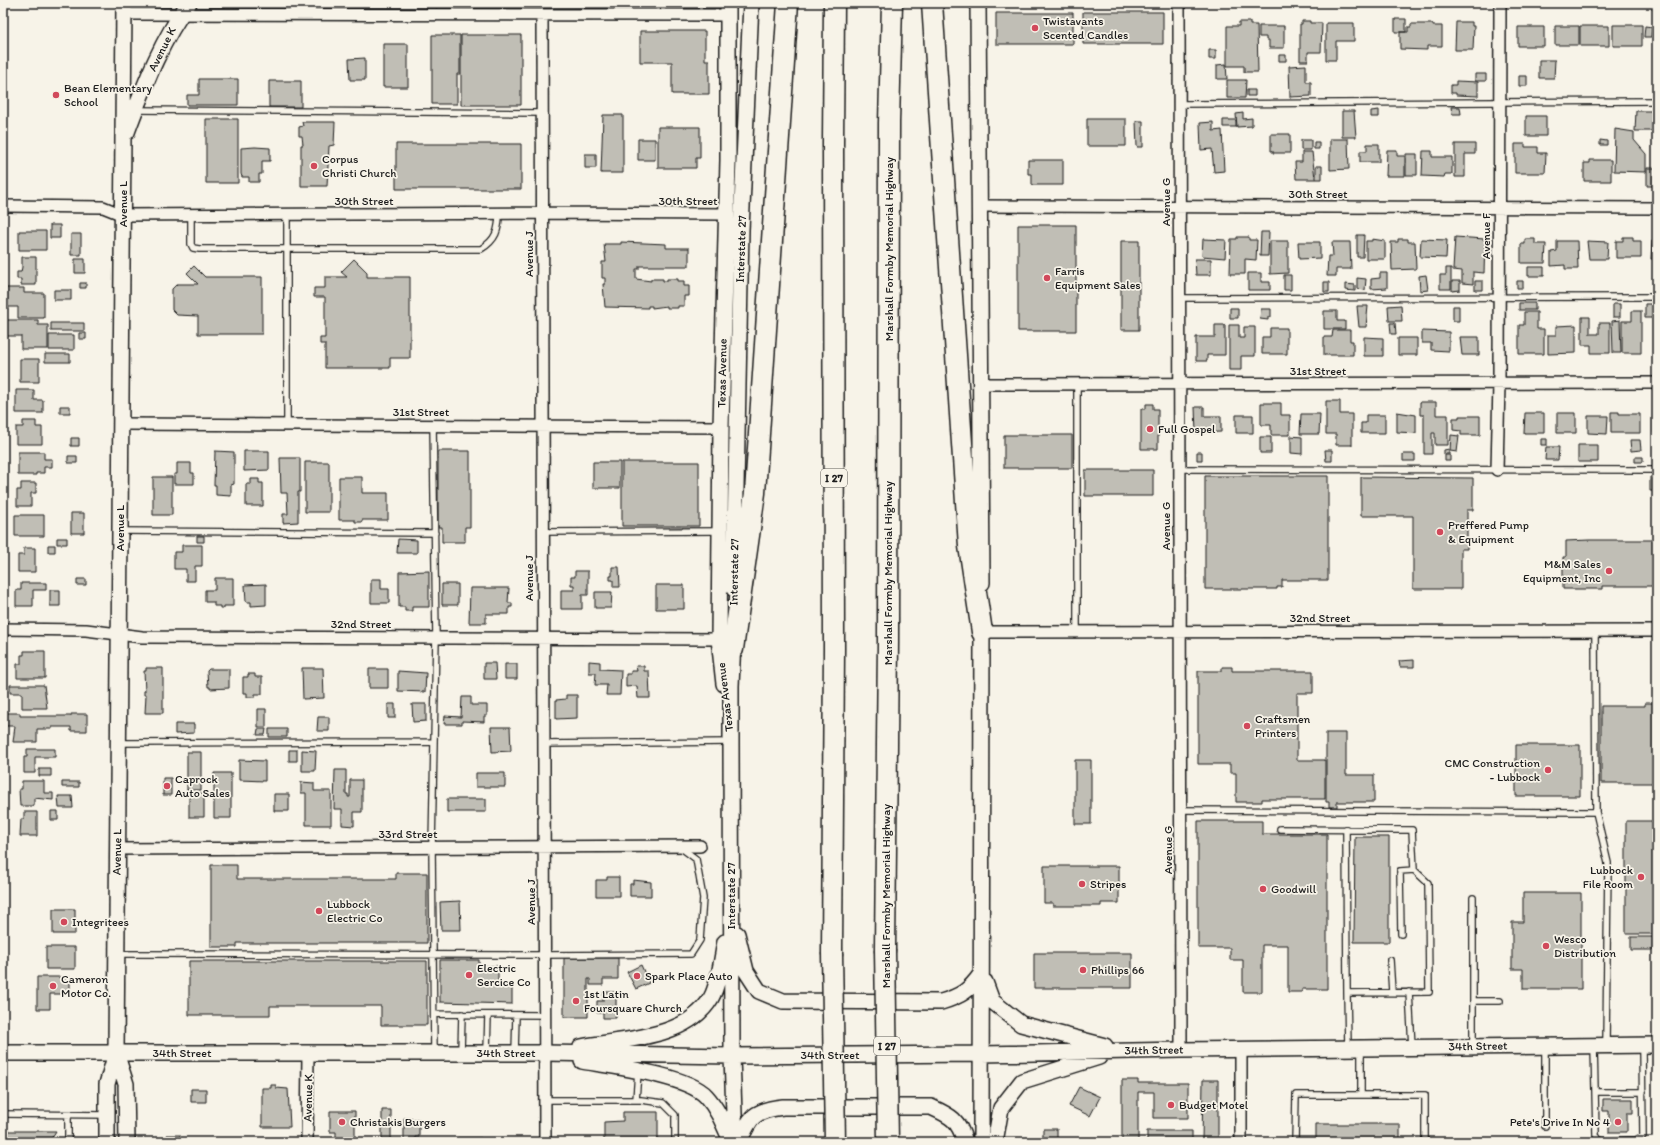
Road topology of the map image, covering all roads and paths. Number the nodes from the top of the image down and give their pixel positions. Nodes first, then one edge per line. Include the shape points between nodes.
1 (747, 3) edge
2 (751, 3) edge
3 (788, 3) edge
4 (834, 3) edge
5 (892, 3) edge
6 (932, 3) edge
7 (978, 3) edge
8 (1179, 3) edge
9 (1500, 3) edge
10 (124, 9) edge
11 (185, 9) edge
12 (728, 9) edge
13 (542, 15) junction
14 (1657, 101) edge
15 (1499, 102) junction
16 (1179, 104) junction
17 (136, 110) junction
18 (542, 113) junction
19 (124, 143) junction
20 (3, 206) edge
21 (979, 206) junction
22 (1179, 207) junction
23 (1499, 207) junction
24 (1657, 208) edge
25 (499, 213) junction
26 (542, 213) junction
27 (287, 214) junction
28 (726, 214) junction
29 (191, 215) junction
30 (123, 216) junction
31 (742, 222) junction
32 (287, 249) junction
33 (1499, 296) junction
34 (1657, 297) edge
35 (1179, 298) junction
36 (1657, 383) edge
37 (980, 384) junction
38 (1077, 384) junction
39 (1179, 384) junction
40 (1499, 384) junction
41 (120, 424) junction
42 (287, 425) junction
43 (433, 425) junction
44 (542, 426) junction
45 (721, 427) junction
46 (1179, 469) junction
47 (1497, 470) junction
48 (1657, 470) edge
49 (120, 531) junction
50 (720, 531) junction
51 (435, 532) junction
52 (542, 532) junction
53 (3, 629) edge
54 (1595, 631) junction
55 (1657, 631) edge
56 (982, 632) junction
57 (1077, 632) junction
58 (1180, 632) junction
59 (119, 634) junction
60 (436, 637) junction
61 (542, 638) junction
62 (726, 644) junction
63 (434, 742) junction
64 (731, 742) junction
65 (118, 743) junction
66 (543, 744) junction
67 (1181, 810) junction
68 (1596, 812) junction
69 (1280, 829) dead end
70 (1346, 829) junction
71 (678, 846) junction
72 (700, 846) dead end
73 (432, 847) junction
74 (543, 847) junction
75 (117, 849) junction
76 (1414, 870) junction
77 (1473, 898) dead end
78 (731, 910) junction
79 (1400, 934) dead end
80 (116, 954) junction
81 (433, 956) junction
82 (544, 956) junction
83 (1390, 960) dead end
84 (981, 974) junction
85 (1392, 992) junction
86 (1409, 992) junction
87 (1347, 993) junction
88 (1473, 1001) junction
89 (1500, 1001) dead end
90 (434, 1014) junction
91 (462, 1014) junction
92 (488, 1015) junction
93 (516, 1015) junction
94 (544, 1015) junction
95 (1600, 1045) junction
96 (1642, 1045) junction
97 (1657, 1045) edge
98 (1473, 1046) junction
99 (1545, 1046) junction
100 (1354, 1047) junction
101 (1412, 1047) junction
102 (1241, 1049) junction
103 (1181, 1050) junction
104 (1122, 1051) junction
105 (3, 1053) edge
106 (116, 1053) junction
107 (308, 1053) junction
108 (434, 1053) junction
109 (461, 1053) junction
110 (487, 1053) junction
111 (515, 1053) junction
112 (544, 1053) junction
113 (981, 1054) junction
114 (732, 1056) junction
115 (638, 1072) junction
116 (1596, 1092) junction
117 (1643, 1092) junction
118 (1361, 1095) junction
119 (544, 1100) junction
120 (636, 1100) junction
121 (3, 1114) edge
122 (68, 1115) junction
123 (107, 1115) junction
124 (1545, 1126) dead end
125 (68, 1142) edge
126 (107, 1142) edge
127 (126, 1142) edge
128 (308, 1142) edge
129 (545, 1142) edge
130 (675, 1142) edge
131 (731, 1142) edge
132 (735, 1142) edge
133 (739, 1142) edge
134 (835, 1142) edge
135 (888, 1142) edge
136 (964, 1142) edge
137 (981, 1142) edge
138 (995, 1142) edge
139 (1241, 1142) edge
140 (1295, 1142) edge
141 (1425, 1142) edge

1 - 31 main road
2 - 31 main road, Interstate 27
3 - 62 highway via 755,493
4 - 134 highway, I 27, bridge via 832,953
5 - 135 highway, Marshall Formby Memorial Highway / I 27, bridge via 889,123 885,950
6 - 56 highway via 968,546
7 - 21 main road
8 - 16 street, Avenue G
9 - 15 street, Avenue F
10 - 11 street
10 - 19 main road, Avenue L
11 - 13 street
11 - 17 main road, Avenue K via 166,38
12 - 13 street
12 - 28 main road, Texas Avenue
13 - 18 street, Avenue J
14 - 15 lane
15 - 16 lane
15 - 23 street, Avenue F
16 - 22 street, Avenue G
17 - 18 lane
17 - 19 main road, Avenue K
18 - 26 street, Avenue J
19 - 30 main road, Avenue L
20 - 30 street, 30th Street via 103,207
21 - 22 street, 30th Street
21 - 37 main road
22 - 23 street, 30th Street
22 - 35 street, Avenue G
23 - 24 street, 30th Street
23 - 33 street, Avenue F
25 - 26 street, 30th Street
25 - 27 street, 30th Street
25 - 32 lane via 499,229 496,236 481,250
26 - 28 street, 30th Street
26 - 44 street, Avenue J
27 - 29 street, 30th Street
27 - 32 lane
28 - 45 main road, Texas Avenue
29 - 30 street, 30th Street
29 - 32 lane via 193,248
30 - 41 main road, Avenue L
31 - 62 main road, Interstate 27
32 - 42 lane
33 - 34 lane
33 - 35 lane
33 - 40 street, Avenue F
35 - 39 street, Avenue G
36 - 40 street, 31st Street
37 - 38 street, 31st Street
37 - 56 main road
38 - 39 street, 31st Street
38 - 57 lane
39 - 40 street, 31st Street
39 - 46 street, Avenue G
40 - 47 street, Avenue F
41 - 42 street, 31st Street
41 - 49 main road, Avenue L
42 - 43 street, 31st Street
43 - 44 street, 31st Street
43 - 51 lane
44 - 45 street, 31st Street
44 - 52 street, Avenue J
45 - 50 main road, Texas Avenue
46 - 47 lane
46 - 58 street, Avenue G
47 - 48 lane
49 - 51 lane
49 - 59 main road, Avenue L
50 - 52 lane
50 - 62 main road, Texas Avenue
51 - 60 lane
52 - 61 street, Avenue J
53 - 59 street, 32nd Street via 86,630
54 - 55 street, 32nd Street
54 - 58 street, 32nd Street
54 - 68 lane
56 - 57 street, 32nd Street
56 - 84 main road
57 - 58 street, 32nd Street
58 - 67 street, Avenue G
59 - 60 street, 32nd Street via 142,637
59 - 65 main road, Avenue L
60 - 61 street, 32nd Street
60 - 63 lane
61 - 62 street, 32nd Street
61 - 66 street, Avenue J
62 - 64 main road, Interstate 27 via 731,686
63 - 65 lane
63 - 73 lane
64 - 66 lane
64 - 78 main road, Interstate 27
65 - 75 main road, Avenue L
66 - 74 street, Avenue J
67 - 68 lane
67 - 103 street, Avenue G
68 - 95 lane via 1608,863
69 - 70 lane
70 - 76 lane via 1412,830
70 - 87 lane
71 - 72 street, 33rd Street
71 - 74 street, 33rd Street
71 - 82 lane via 696,859 703,898 700,940 691,954
73 - 74 street, 33rd Street
73 - 75 street, 33rd Street
73 - 81 lane
74 - 82 street, Avenue J
75 - 80 main road, Avenue L
76 - 79 lane via 1400,871
76 - 86 lane via 1428,883 1429,992
77 - 88 lane
78 - 84 main road via 746,971 759,991 783,1001 941,1002 962,994 972,987
78 - 112 main road via 719,972 711,998 685,1024 643,1037
78 - 114 main road, Interstate 27
80 - 81 lane
80 - 106 main road, Avenue L
81 - 82 lane
81 - 90 lane
82 - 94 street, Avenue J
83 - 85 lane
84 - 104 main road via 992,1001 1021,1024
84 - 113 main road
85 - 86 lane
85 - 87 lane
86 - 101 lane
87 - 100 lane
88 - 89 lane
88 - 98 lane
90 - 91 lane
90 - 108 lane
91 - 92 lane
91 - 109 lane
92 - 93 lane
92 - 110 lane
93 - 94 lane
93 - 111 lane
94 - 112 street, Avenue J
95 - 96 main road, 34th Street
95 - 99 main road, 34th Street
95 - 116 lane
96 - 97 main road, 34th Street
96 - 117 lane
98 - 99 main road, 34th Street
98 - 101 main road, 34th Street
99 - 124 lane
100 - 101 main road, 34th Street
100 - 102 main road, 34th Street
100 - 118 lane
102 - 103 main road, 34th Street
102 - 139 street
103 - 104 main road, 34th Street
104 - 113 main road, 34th Street
104 - 138 main road via 1022,1081 1001,1108
105 - 106 main road, 34th Street
106 - 107 main road, 34th Street
106 - 123 main road, Avenue L via 107,1084
106 - 127 main road, Avenue L via 126,1084
107 - 108 main road, 34th Street
107 - 128 street, Avenue K
108 - 109 main road, 34th Street
109 - 110 main road, 34th Street
110 - 111 main road, 34th Street
111 - 112 main road, 34th Street
112 - 114 main road, 34th Street
112 - 115 main road
112 - 119 street, Avenue J
113 - 114 main road, 34th Street
113 - 137 main road
114 - 132 main road, Interstate 27
115 - 120 lane
115 - 131 main road via 686,1083 705,1095 721,1116
116 - 117 lane
116 - 117 lane via 1596,1135 1603,1141 1636,1140 1643,1136
118 - 140 lane via 1296,1095
118 - 141 lane via 1424,1095
119 - 120 lane
119 - 129 street, Avenue J
120 - 130 lane via 663,1103 675,1115
121 - 122 lane
122 - 123 lane
122 - 125 lane
123 - 126 main road, Avenue L
133 - 136 main road via 748,1121 759,1112 783,1107 930,1108 951,1116 962,1128

